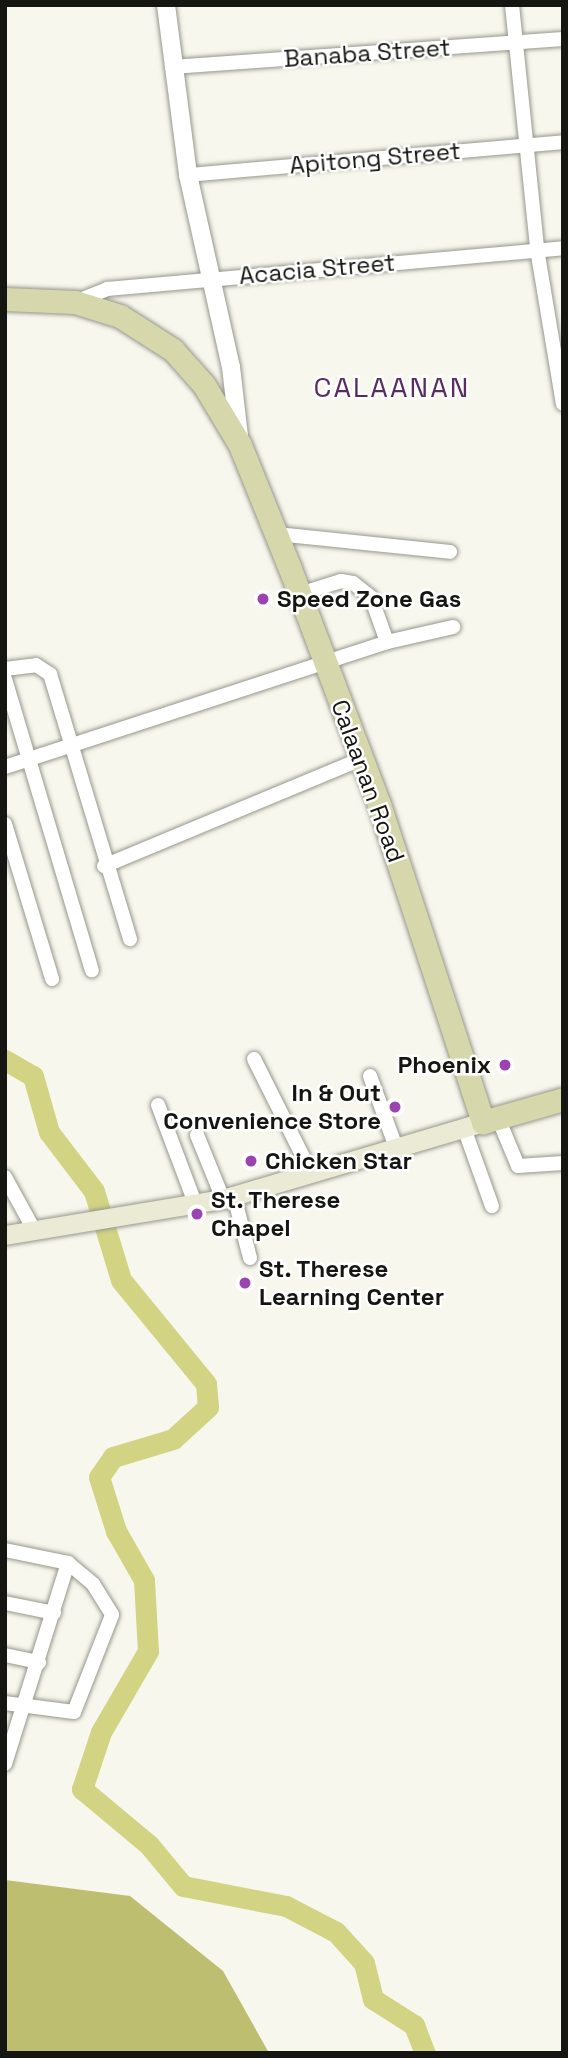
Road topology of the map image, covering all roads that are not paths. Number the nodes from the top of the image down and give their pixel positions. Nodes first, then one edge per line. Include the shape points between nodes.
1 (166, 5) edge
2 (512, 5) edge
3 (563, 39) edge
4 (516, 43) junction
5 (172, 67) junction
6 (563, 142) edge
7 (526, 145) junction
8 (188, 175) junction
9 (563, 248) edge
10 (537, 249) junction
11 (212, 279) junction
12 (5, 299) edge
13 (75, 302) junction
14 (563, 404) edge
15 (240, 445) junction
16 (277, 534) junction
17 (450, 552) dead end
18 (300, 594) junction
19 (453, 627) dead end
20 (387, 642) junction
21 (325, 662) junction
22 (5, 669) edge
23 (5, 679) edge
24 (71, 744) junction
25 (30, 759) junction
26 (361, 759) junction
27 (5, 767) edge
28 (5, 824) edge
29 (104, 866) junction
30 (130, 939) dead end
31 (92, 970) dead end
32 (52, 979) dead end
33 (254, 1059) dead end
34 (370, 1076) dead end
35 (563, 1099) edge
36 (158, 1105) dead end
37 (481, 1123) junction
38 (197, 1135) dead end
39 (397, 1150) junction
40 (563, 1163) edge
41 (312, 1175) junction
42 (5, 1177) edge
43 (228, 1197) junction
44 (195, 1203) junction
45 (492, 1206) dead end
46 (33, 1228) junction
47 (5, 1235) edge
48 (250, 1258) dead end
49 (5, 1550) edge
50 (68, 1563) junction
51 (5, 1603) edge
52 (54, 1613) junction
53 (5, 1655) edge
54 (39, 1662) junction
55 (5, 1703) edge
56 (25, 1706) junction
57 (6, 1760) edge

1 - 5 street
2 - 4 street
3 - 4 street, Banaba Street
4 - 5 street, Banaba Street
4 - 7 street
5 - 8 street
6 - 7 street, Apitong Street
7 - 8 street, Apitong Street
7 - 10 street
8 - 11 street
9 - 10 street, Acacia Street
10 - 11 street, Acacia Street
10 - 14 street
11 - 13 street, Acacia Street via 107,289
11 - 15 street via 238,402
12 - 13 main road, Calaanan Road
13 - 15 main road, Calaanan Road via 120,316 173,350 204,385
15 - 16 main road, Calaanan Road
16 - 17 street
16 - 18 main road, Calaanan Road
18 - 20 street via 341,580 353,583 371,597
18 - 21 main road, Calaanan Road
19 - 20 street
20 - 21 street
21 - 24 street
21 - 26 main road, Calaanan Road
22 - 24 street via 36,666 50,674
23 - 25 street
24 - 25 street
24 - 29 street
25 - 27 street
25 - 31 street
26 - 29 street
26 - 37 main road, Calaanan Road
28 - 32 street
29 - 30 street
33 - 41 street
34 - 39 street
35 - 37 main road
36 - 44 street
37 - 39 main road
37 - 40 street via 518,1166
37 - 45 street
38 - 43 street
39 - 41 main road
41 - 43 main road
42 - 46 street
43 - 44 main road
43 - 48 street
44 - 46 main road
46 - 47 main road
49 - 50 street
50 - 52 street
50 - 56 street via 111,1607 109,1629 74,1712
51 - 52 street
52 - 54 street
53 - 54 street
54 - 56 street
55 - 56 street
56 - 57 street

